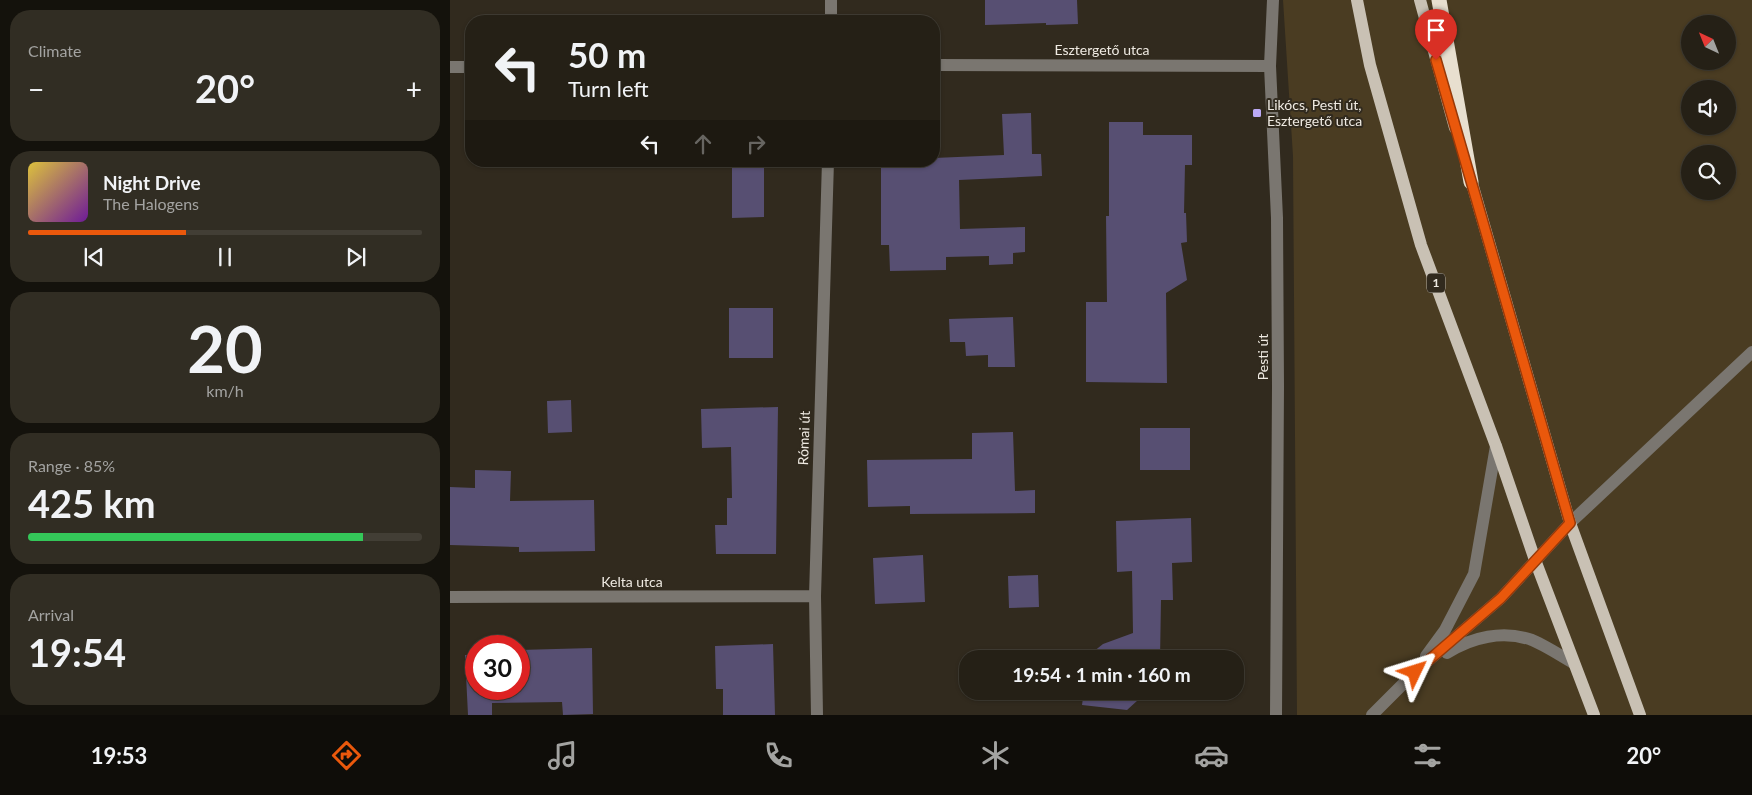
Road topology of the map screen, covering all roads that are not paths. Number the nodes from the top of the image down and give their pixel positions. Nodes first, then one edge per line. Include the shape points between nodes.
1 (831, 0) edge
2 (1273, 0) edge
3 (1357, 0) edge
4 (1420, 0) edge
5 (1439, 0) edge
6 (831, 15) edge
7 (940, 64) edge
8 (1270, 66) junction
9 (450, 67) edge
10 (465, 67) edge
11 (828, 167) edge
12 (1471, 182) junction
13 (1752, 352) edge
14 (1496, 446) junction
15 (1570, 523) junction
16 (1535, 560) junction
17 (815, 596) junction
18 (450, 597) edge
19 (1573, 663) junction
20 (1415, 672) junction
21 (816, 715) edge
22 (1276, 715) edge
23 (1372, 715) edge
24 (1594, 715) edge
25 (1640, 715) edge

1 - 6 street
2 - 8 street, Pesti út
3 - 14 main road, 1 via 1370,65 1421,245
4 - 12 main road
5 - 12 highway
7 - 8 street, Esztergető utca
8 - 22 street, Pesti út via 1277,228
9 - 10 street
11 - 17 street, Római út
12 - 15 main road
13 - 15 street
14 - 16 main road, 1
14 - 20 street via 1474,574 1445,630
15 - 16 street
15 - 25 main road
16 - 19 main road, 1
16 - 20 street via 1501,598
17 - 18 street, Kelta utca
17 - 21 street, Római út
19 - 20 street via 1532,640 1497,634 1462,643
19 - 24 main road, 1
20 - 23 street

